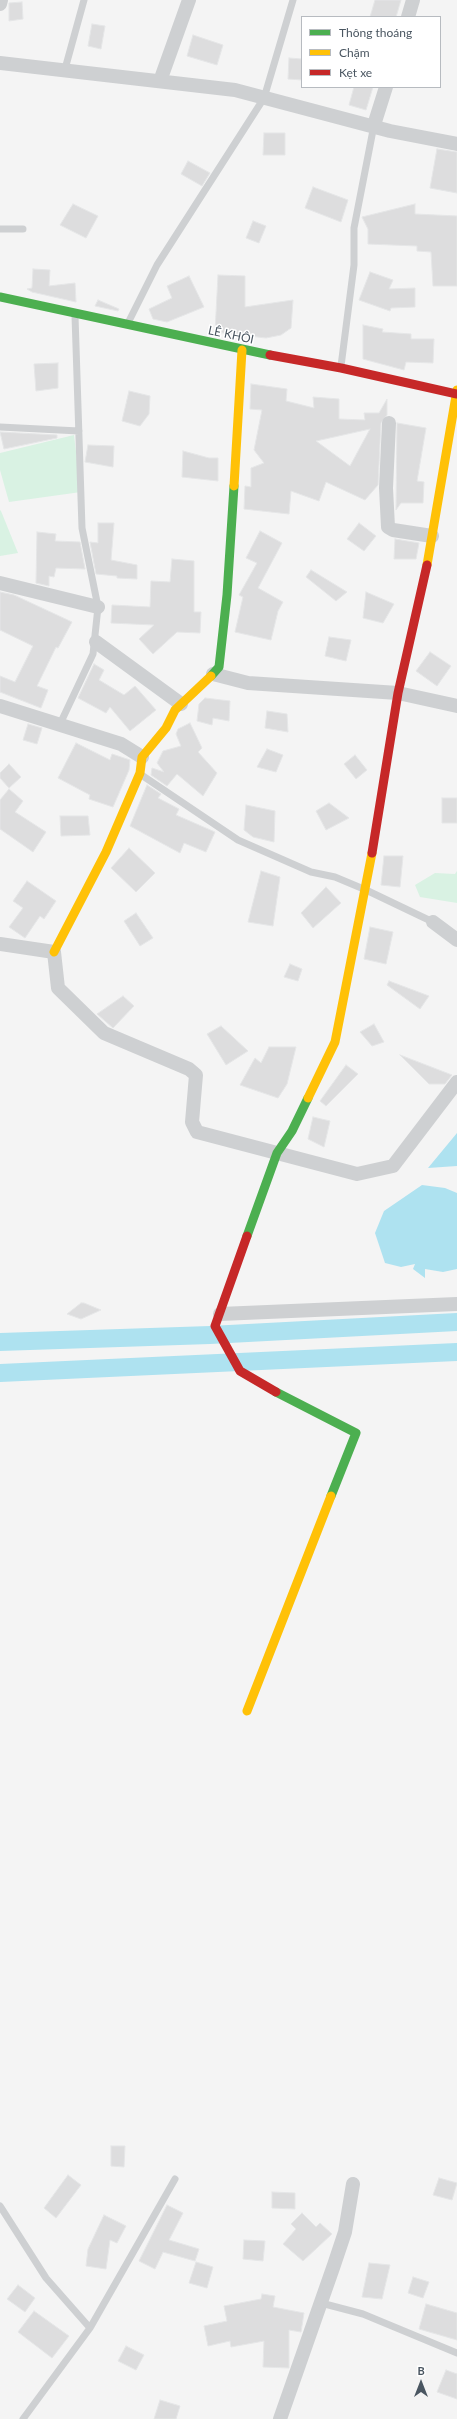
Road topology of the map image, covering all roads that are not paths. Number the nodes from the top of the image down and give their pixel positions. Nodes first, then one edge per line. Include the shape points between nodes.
1 (1, 0) edge
2 (84, 0) edge
3 (189, 0) edge
4 (293, 0) edge
5 (413, 0) edge
6 (0, 4) edge
7 (408, 16) edge
8 (0, 63) edge
9 (65, 69) junction
10 (160, 81) junction
11 (386, 88) edge
12 (264, 98) junction
13 (374, 125) junction
14 (457, 144) edge
15 (0, 229) edge
16 (23, 229) dead end
17 (0, 297) edge
18 (75, 314) junction
19 (138, 326) junction
20 (242, 350) junction
21 (341, 368) junction
22 (457, 393) edge
23 (389, 423) dead end
24 (0, 428) edge
25 (79, 431) junction
26 (432, 536) junction
27 (0, 583) edge
28 (98, 607) junction
29 (96, 642) junction
30 (213, 674) junction
31 (398, 693) junction
32 (182, 704) junction
33 (0, 706) edge
34 (457, 706) edge
35 (60, 724) junction
36 (142, 757) junction
37 (140, 773) junction
38 (366, 890) junction
39 (433, 922) joint
40 (457, 940) edge
41 (0, 944) edge
42 (54, 952) junction
43 (457, 1082) edge
44 (276, 1153) junction
45 (457, 1304) edge
46 (218, 1320) junction
47 (246, 1711) dead end
48 (175, 2180) dead end
49 (353, 2184) dead end
50 (0, 2206) edge
51 (321, 2303) junction
52 (90, 2328) junction
53 (457, 2353) edge
54 (23, 2419) edge
55 (280, 2419) edge

1 - 6 street
2 - 9 lane
3 - 10 street
4 - 12 lane
5 - 7 street
8 - 9 street
9 - 10 street
10 - 12 street via 235,90
11 - 13 street
12 - 13 street
12 - 19 lane via 156,265 128,324
13 - 14 street via 390,131
13 - 21 lane via 354,228 354,265
15 - 16 lane
17 - 18 street, LÊ KHÔI
18 - 19 street, LÊ KHÔI
18 - 25 lane
19 - 20 street, LÊ KHÔI
20 - 21 street, LÊ KHÔI
20 - 30 street via 227,595 219,667
21 - 22 street, LÊ KHÔI
22 - 26 street
23 - 26 street via 386,488 388,527
24 - 25 lane
25 - 28 lane via 82,528
26 - 31 street
27 - 28 street
28 - 29 lane
29 - 32 street
29 - 35 lane via 91,659
30 - 31 street via 248,683
30 - 32 street
31 - 34 street
31 - 38 street
32 - 36 street
33 - 35 street
35 - 36 street via 121,744
36 - 37 street
37 - 38 lane via 238,840 311,872 335,877
37 - 42 street via 106,852
38 - 39 lane
38 - 44 street via 335,1042 292,1131
39 - 40 street
41 - 42 street
42 - 44 street via 58,988 104,1033 189,1069 196,1075 192,1122 197,1132
43 - 44 street via 393,1166 357,1174
44 - 46 street
45 - 46 street
46 - 47 street via 237,1367 256,1382 356,1434
48 - 52 lane
49 - 51 street via 344,2232
50 - 52 lane via 46,2278
51 - 53 lane via 363,2314
51 - 55 street
52 - 54 lane

